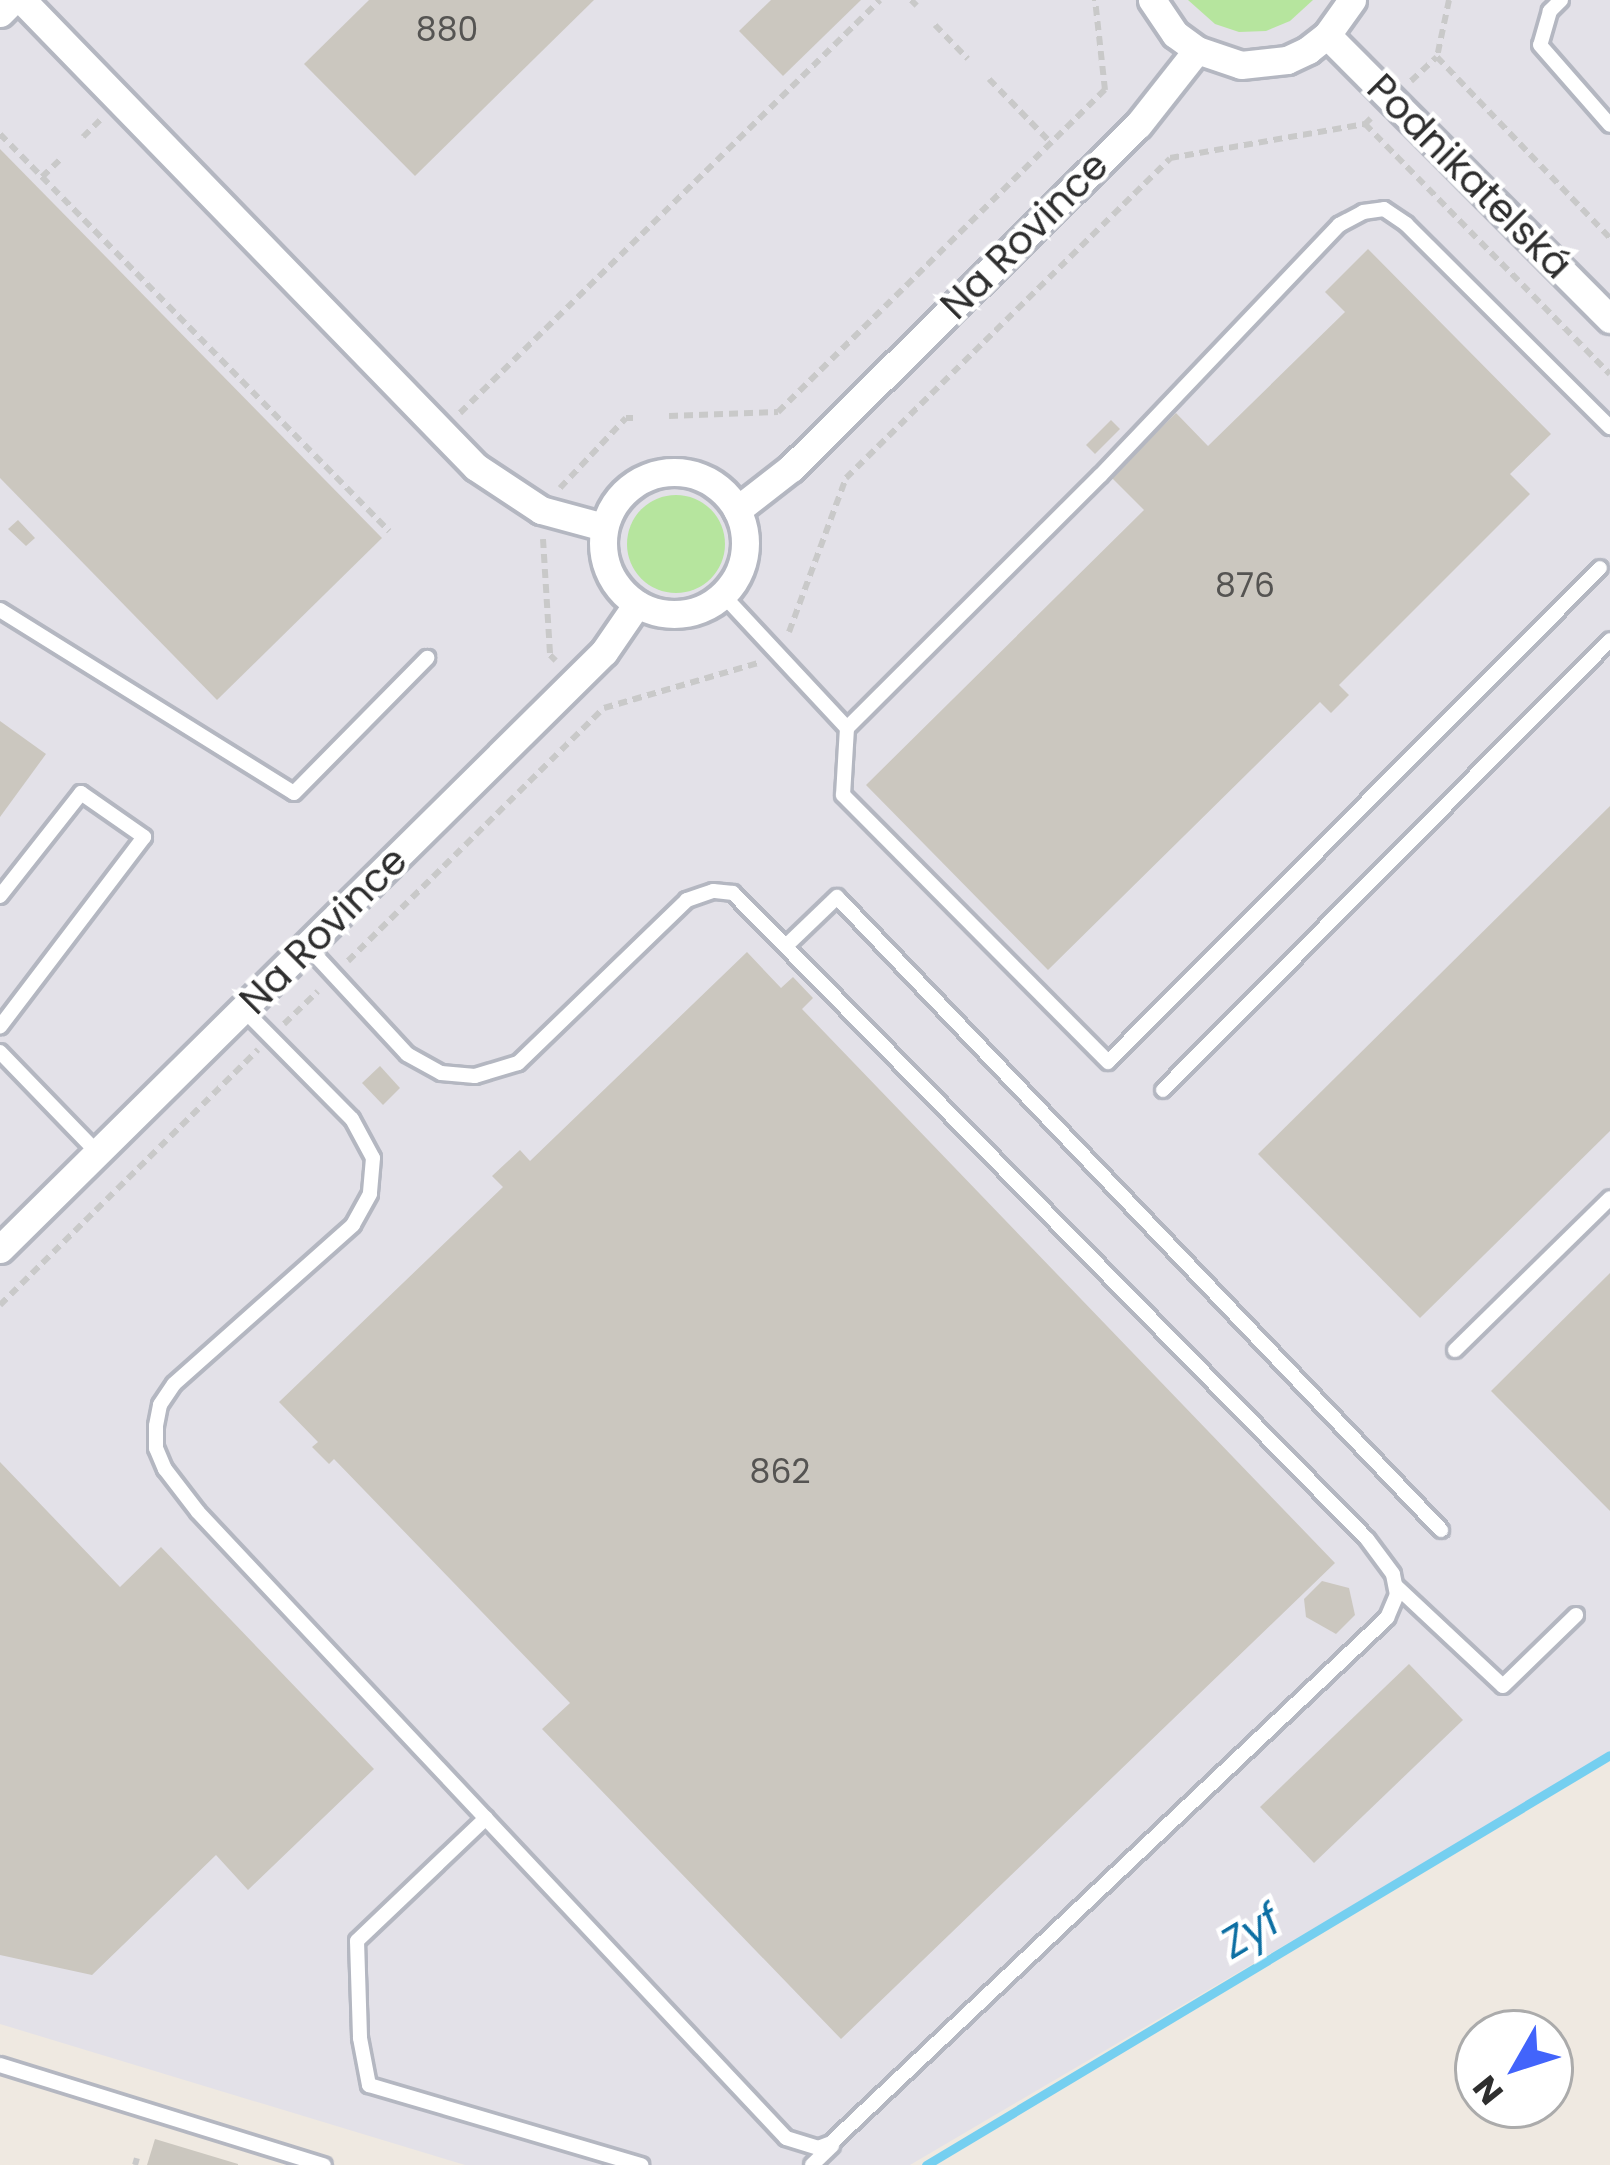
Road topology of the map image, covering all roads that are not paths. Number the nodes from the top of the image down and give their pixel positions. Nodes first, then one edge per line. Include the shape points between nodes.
1 (18, 0) edge
2 (1152, 0) edge
3 (1352, 0) edge
4 (1561, 0) edge
5 (0, 13) edge
6 (1327, 35) junction
7 (1196, 50) junction
8 (1610, 125) edge
9 (1610, 319) edge
10 (1610, 427) edge
11 (737, 509) junction
12 (604, 527) junction
13 (1600, 568) dead end
14 (723, 595) junction
15 (637, 604) junction
16 (0, 610) edge
17 (1610, 640) edge
18 (427, 658) dead end
19 (847, 728) junction
20 (0, 896) edge
21 (788, 944) junction
22 (308, 947) junction
23 (244, 1010) junction
24 (0, 1027) edge
25 (0, 1052) edge
26 (1163, 1090) dead end
27 (98, 1154) junction
28 (1610, 1198) edge
29 (0, 1250) edge
30 (1455, 1350) dead end
31 (1441, 1530) dead end
32 (1396, 1586) junction
33 (1576, 1615) dead end
34 (486, 1818) junction
35 (0, 2065) edge
36 (844, 2134) junction
37 (324, 2165) edge
38 (640, 2165) edge
39 (812, 2165) edge

1 - 5 street
1 - 12 street via 476,467 541,510
2 - 7 street
3 - 6 street
4 - 8 lane via 1540,45
6 - 7 street via 1264,64
6 - 9 street, Podnikatelská
7 - 11 street, Na Rovince via 1138,124 791,468
10 - 19 lane via 1406,224 1384,209 1363,212 1339,225
11 - 12 street via 705,478 661,472 624,491
11 - 14 street via 745,555
12 - 15 street via 608,571
13 - 19 lane via 1108,1061 843,795
14 - 15 street via 682,614
14 - 19 lane
15 - 22 street, Na Rovince via 604,652
16 - 18 lane via 294,793
17 - 26 lane
20 - 24 lane via 81,793 144,837
21 - 22 lane via 733,893 687,900 518,1063 475,1076 441,1073 407,1054
21 - 31 lane via 837,897
21 - 32 lane via 1367,1539
22 - 23 street, Na Rovince
23 - 27 street, Na Rovince
23 - 34 lane via 352,1120 373,1158 370,1194 353,1225 174,1384 160,1405 156,1448 198,1512
25 - 27 lane
27 - 29 street, Na Rovince
28 - 30 lane
32 - 33 lane via 1503,1686
32 - 36 lane via 1387,1618
34 - 36 lane via 787,2138 818,2148
34 - 38 lane via 357,1941 370,2085
35 - 37 lane
36 - 39 lane

